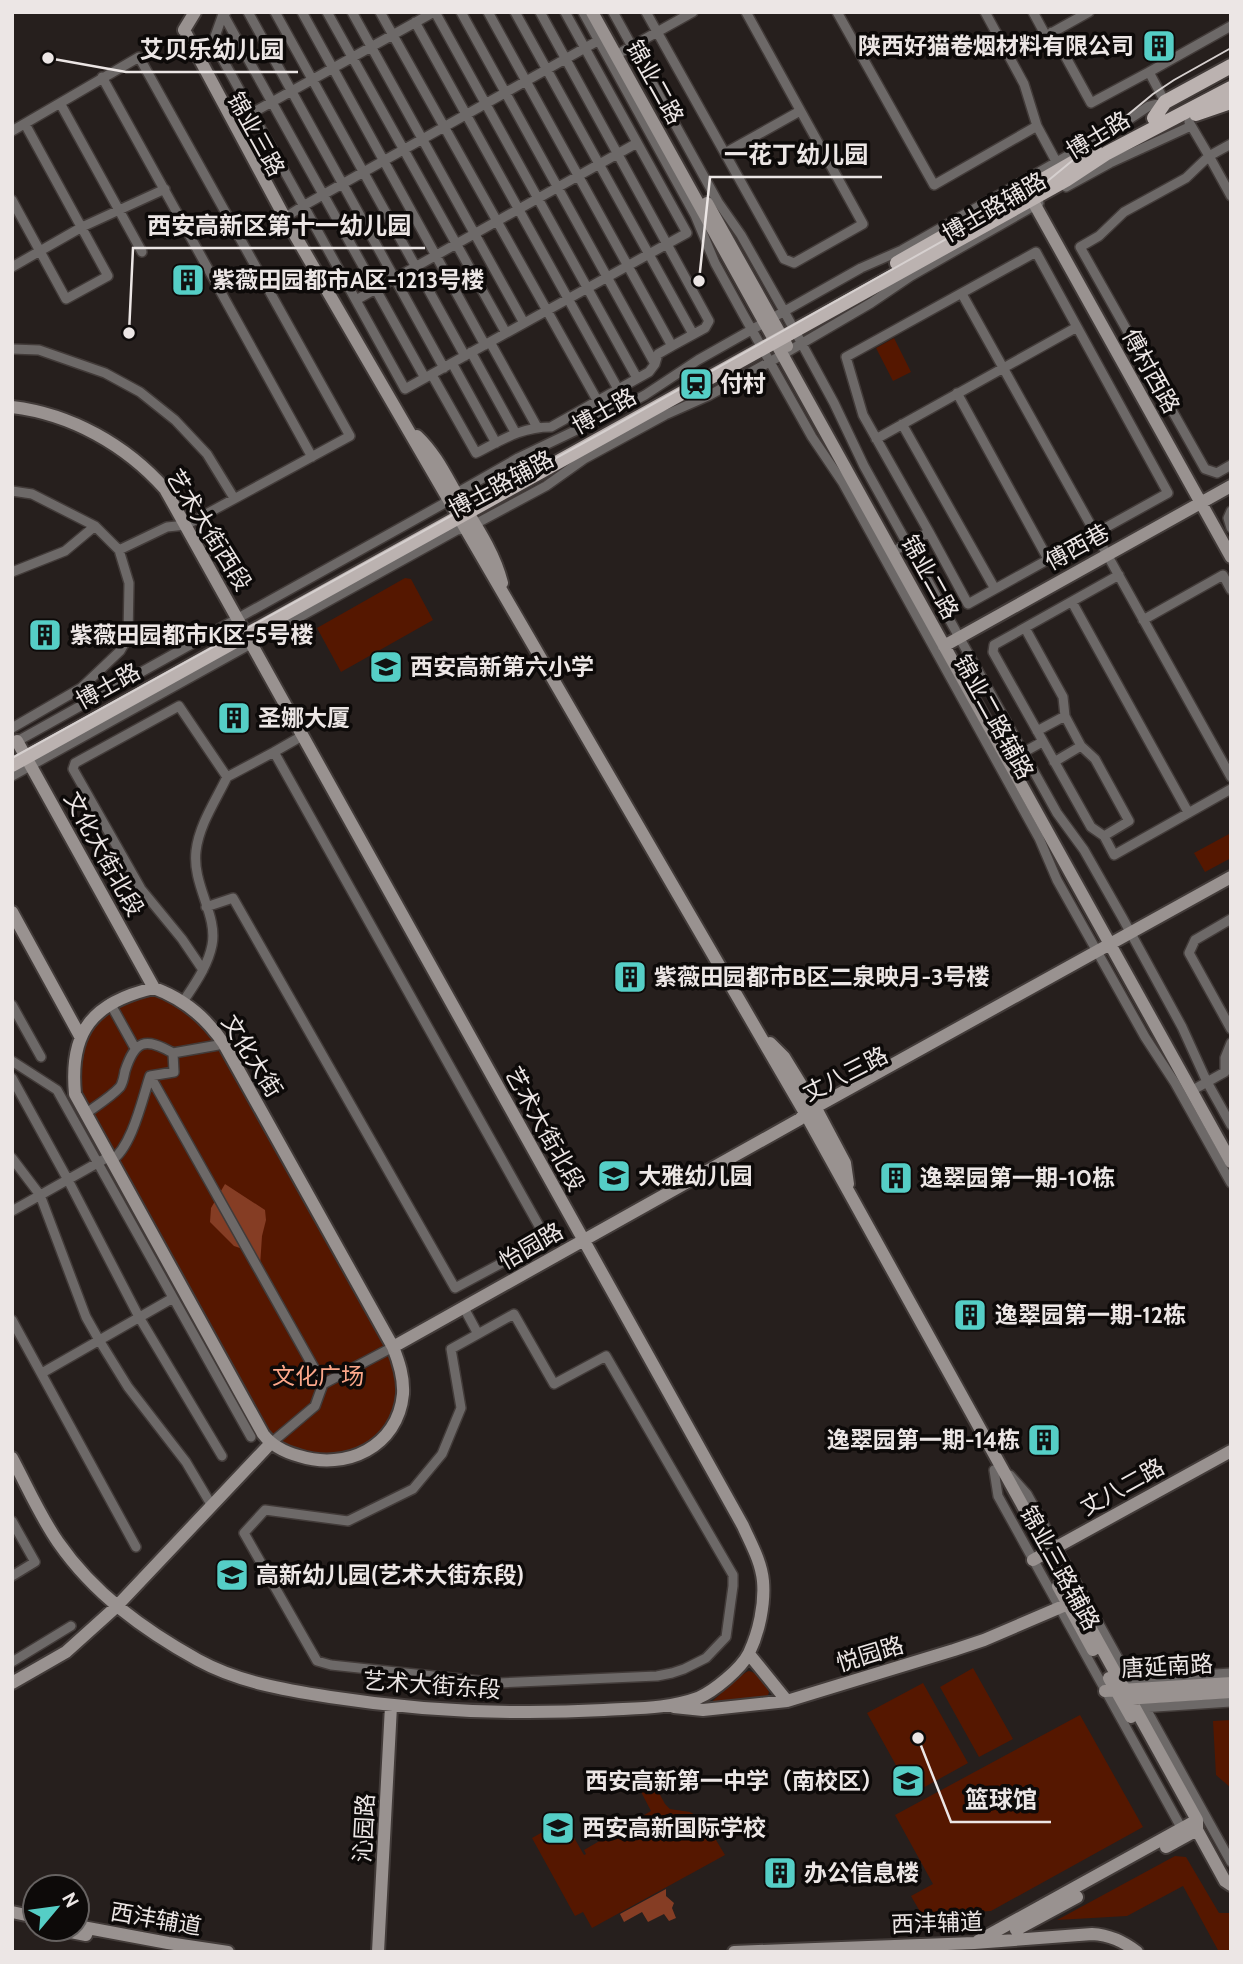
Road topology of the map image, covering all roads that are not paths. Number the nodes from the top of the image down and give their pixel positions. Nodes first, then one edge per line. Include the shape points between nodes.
1 (189, 12) edge
2 (195, 12) edge
3 (248, 12) edge
4 (275, 12) edge
5 (302, 12) edge
6 (327, 12) edge
7 (352, 12) edge
8 (380, 12) edge
9 (461, 12) edge
10 (488, 12) edge
11 (515, 12) edge
12 (540, 12) edge
13 (565, 12) edge
14 (583, 12) edge
15 (592, 12) edge
16 (602, 12) edge
17 (613, 12) edge
18 (646, 12) edge
19 (693, 12) edge
20 (746, 12) edge
21 (837, 12) edge
22 (985, 12) edge
23 (1033, 12) edge
24 (1089, 12) edge
25 (224, 13) edge
26 (430, 13) edge
27 (415, 22) junction
28 (1231, 26) edge
29 (184, 30) junction
30 (657, 32) junction
31 (1052, 32) junction
32 (393, 35) junction
33 (602, 38) junction
34 (371, 47) junction
35 (585, 48) junction
36 (623, 50) junction
37 (352, 58) junction
38 (565, 59) junction
39 (1231, 66) edge
40 (332, 69) junction
41 (547, 70) junction
42 (1149, 72) junction
43 (102, 78) junction
44 (1231, 79) edge
45 (312, 80) junction
46 (526, 81) junction
47 (1231, 88) edge
48 (292, 91) junction
49 (1215, 92) junction
50 (505, 93) junction
51 (1165, 102) junction
52 (1231, 102) edge
53 (60, 103) junction
54 (271, 103) junction
55 (485, 104) junction
56 (800, 111) junction
57 (252, 113) junction
58 (466, 115) junction
59 (1158, 121) junction
60 (1189, 122) junction
61 (25, 124) junction
62 (1037, 127) junction
63 (444, 128) junction
64 (12, 131) edge
65 (423, 139) junction
66 (637, 143) junction
67 (1231, 144) edge
68 (404, 150) junction
69 (618, 153) junction
70 (725, 153) junction
71 (1209, 156) junction
72 (384, 161) junction
73 (599, 164) junction
74 (1058, 166) junction
75 (363, 172) junction
76 (578, 175) junction
77 (343, 184) junction
78 (557, 187) junction
79 (165, 189) junction
80 (323, 195) junction
81 (1231, 195) edge
82 (538, 198) junction
83 (12, 200) edge
84 (1035, 205) junction
85 (303, 206) junction
86 (118, 209) junction
87 (518, 209) junction
88 (282, 219) junction
89 (496, 221) junction
90 (82, 227) junction
91 (474, 233) junction
92 (456, 243) junction
93 (667, 244) junction
94 (40, 251) junction
95 (142, 252) dead end
96 (649, 254) junction
97 (436, 255) junction
98 (416, 266) junction
99 (628, 266) junction
100 (12, 268) edge
101 (608, 277) junction
102 (395, 278) junction
103 (376, 288) junction
104 (588, 288) junction
105 (962, 294) junction
106 (568, 299) junction
107 (356, 300) junction
108 (547, 311) junction
109 (524, 323) junction
110 (1077, 327) junction
111 (506, 333) junction
112 (693, 334) junction
113 (777, 337) junction
114 (487, 343) junction
115 (672, 346) junction
116 (12, 349) edge
117 (468, 354) junction
118 (655, 364) junction
119 (448, 366) junction
120 (1003, 368) junction
121 (428, 376) junction
122 (637, 378) junction
123 (618, 389) junction
124 (957, 393) junction
125 (597, 401) junction
126 (12, 407) edge
127 (606, 416) junction
128 (902, 424) junction
129 (537, 427) junction
130 (515, 432) junction
131 (876, 439) junction
132 (496, 443) junction
133 (312, 457) junction
134 (1231, 465) edge
135 (1231, 486) edge
136 (12, 491) edge
137 (234, 498) junction
138 (1201, 503) junction
139 (1231, 511) edge
140 (458, 513) junction
141 (95, 526) junction
142 (186, 526) junction
143 (1231, 528) edge
144 (929, 531) junction
145 (1094, 534) junction
146 (899, 548) junction
147 (119, 550) junction
148 (1106, 555) junction
149 (1231, 557) edge
150 (1048, 559) junction
151 (12, 572) edge
152 (1119, 575) junction
153 (995, 589) junction
154 (1231, 590) edge
155 (1072, 602) junction
156 (1143, 620) junction
157 (1025, 628) junction
158 (245, 631) junction
159 (951, 641) junction
160 (1065, 716) junction
161 (12, 728) edge
162 (1037, 731) junction
163 (302, 736) junction
164 (1042, 742) junction
165 (1081, 746) junction
166 (20, 752) edge
167 (274, 752) junction
168 (1015, 757) junction
169 (1054, 762) junction
170 (12, 765) edge
171 (12, 776) edge
172 (227, 777) junction
173 (1231, 777) edge
174 (1231, 789) edge
175 (1188, 813) junction
176 (1104, 836) junction
177 (1231, 877) edge
178 (1231, 886) edge
179 (206, 907) junction
180 (1231, 919) edge
181 (14, 921) edge
182 (1132, 937) junction
183 (1115, 946) junction
184 (1099, 955) junction
185 (202, 970) junction
186 (154, 988) junction
187 (183, 1002) junction
188 (110, 1003) junction
189 (12, 1005) edge
190 (1231, 1029) edge
191 (80, 1036) junction
192 (1231, 1043) edge
193 (224, 1044) junction
194 (135, 1048) junction
195 (173, 1052) junction
196 (41, 1057) dead end
197 (12, 1062) edge
198 (1228, 1074) edge
199 (150, 1076) junction
200 (12, 1078) edge
201 (1199, 1087) junction
202 (85, 1114) junction
203 (809, 1115) junction
204 (1231, 1125) edge
205 (1231, 1145) edge
206 (12, 1158) edge
207 (106, 1160) junction
208 (1231, 1163) edge
209 (68, 1180) junction
210 (1231, 1184) edge
211 (40, 1195) junction
212 (12, 1211) edge
213 (583, 1241) junction
214 (173, 1298) junction
215 (464, 1308) junction
216 (139, 1317) junction
217 (12, 1321) edge
218 (478, 1334) junction
219 (99, 1340) junction
220 (393, 1347) junction
221 (41, 1373) junction
222 (323, 1384) junction
223 (251, 1437) dead end
224 (270, 1444) junction
225 (1231, 1451) edge
226 (222, 1456) dead end
227 (12, 1458) edge
228 (1231, 1459) edge
229 (997, 1467) junction
230 (212, 1506) junction
231 (12, 1521) edge
232 (136, 1547) dead end
233 (1047, 1556) junction
234 (12, 1576) edge
235 (1068, 1604) junction
236 (116, 1607) junction
237 (71, 1626) dead end
238 (749, 1654) junction
239 (12, 1662) edge
240 (1231, 1673) edge
241 (12, 1683) edge
242 (1231, 1684) edge
243 (12, 1692) edge
244 (1231, 1692) edge
245 (1127, 1694) junction
246 (787, 1701) junction
247 (1231, 1702) edge
248 (391, 1706) junction
249 (668, 1706) junction
250 (1191, 1826) junction
251 (1231, 1862) edge
252 (1228, 1883) edge
253 (91, 1929) edge
254 (91, 1936) edge
255 (993, 1942) junction
256 (975, 1947) edge
257 (170, 1952) edge
258 (228, 1952) edge
259 (378, 1952) edge
260 (734, 1952) edge
261 (963, 1952) edge
262 (1122, 1952) edge
263 (1137, 1952) edge

1 - 29 street
2 - 29 street
3 - 48 street
4 - 45 street
5 - 40 street
6 - 37 street
7 - 34 street
8 - 32 street
9 - 50 street
10 - 46 street
11 - 41 street
12 - 38 street
13 - 35 street
14 - 33 street, 锦业二路辅路
15 - 33 street, 锦业二路
16 - 36 street, 锦业二路
17 - 36 street
18 - 30 street
19 - 30 street
20 - 56 street
21 - 62 street via 934,185
22 - 62 street via 1024,84
23 - 31 street via 1046,36
24 - 31 street
25 - 54 street
25 - 57 street via 213,42
26 - 27 street
26 - 55 street
27 - 32 street
27 - 58 street
28 - 42 street
29 - 88 street, 锦业三路 via 207,89
30 - 36 street
30 - 70 street
31 - 42 street via 1091,103
32 - 34 street
32 - 63 street
33 - 35 street
33 - 36 street, 锦业二路
33 - 113 street, 锦业二路辅路 via 695,215 715,263
34 - 37 street
34 - 65 street
35 - 38 street
35 - 66 street
36 - 113 street, 锦业二路
37 - 40 street
37 - 68 street
38 - 41 street
38 - 69 street
39 - 51 main road
40 - 45 street
40 - 72 street
41 - 46 street
41 - 73 street
42 - 51 street
43 - 53 street
43 - 79 street
43 - 133 street via 139,57 350,436
44 - 49 main road
45 - 48 street
45 - 75 street
46 - 50 street
46 - 76 street
47 - 49 main road
48 - 54 street
48 - 77 street
49 - 59 main road, 博士路
50 - 55 street
50 - 78 street
51 - 59 main road
51 - 74 street, 博士路辅路 via 1149,106
52 - 60 main road
53 - 61 street
53 - 86 street
54 - 57 street
54 - 80 street
55 - 58 street
55 - 82 street
56 - 70 street
56 - 70 street via 863,224 794,262 784,259
57 - 85 street
58 - 63 street
58 - 87 street
59 - 60 main road
59 - 74 main road, 博士路
59 - 113 main road, 博士路 via 1066,180
60 - 71 street
60 - 84 street, 博士路辅路
61 - 64 street
61 - 90 street
62 - 74 street
63 - 65 street
63 - 89 street
65 - 68 street
65 - 91 street
66 - 69 street
66 - 93 street via 687,233
67 - 71 street
68 - 72 street
68 - 92 street
69 - 73 street
69 - 93 street
71 - 81 street
71 - 134 street via 1186,178 1124,212 1100,236 1080,247 1205,469 1217,472
72 - 75 street
72 - 97 street
73 - 76 street
73 - 96 street
74 - 113 main road, 博士路
75 - 77 street
75 - 98 street
76 - 78 street
76 - 99 street
77 - 80 street
77 - 102 street
78 - 82 street
78 - 101 street
79 - 86 street
79 - 133 street
80 - 85 street
80 - 103 street
82 - 87 street
82 - 104 street
83 - 94 street
84 - 113 street, 博士路辅路 via 872,303
84 - 138 street, 傅村西路
85 - 88 street
85 - 107 street
86 - 90 street
86 - 95 street
87 - 89 street
87 - 106 street
88 - 140 street, 锦业三路
88 - 140 street, 锦业三路
89 - 91 street
89 - 108 street
90 - 94 street
90 - 94 street via 108,276 66,299
91 - 92 street
91 - 109 street
92 - 97 street
92 - 111 street
93 - 96 street
93 - 112 street via 709,321
94 - 100 street
96 - 99 street
96 - 112 street
97 - 98 street
97 - 114 street
98 - 102 street
98 - 117 street
99 - 101 street
99 - 115 street
101 - 104 street
101 - 118 street
102 - 103 street
102 - 119 street
103 - 107 street
103 - 121 street
104 - 106 street
104 - 122 street
105 - 110 street via 1036,252
105 - 120 street
105 - 131 street via 846,357 863,415
106 - 108 street
106 - 123 street
107 - 121 street via 405,389
108 - 109 street
108 - 125 street
109 - 111 street
110 - 120 street
110 - 145 street via 1168,493
111 - 114 street
112 - 115 street
113 - 127 street, 博士路辅路 via 698,360
113 - 140 main road, 博士路
113 - 146 street, 锦业二路
113 - 184 street, 锦业二路辅路 via 812,437 843,484
114 - 117 street
114 - 129 street
115 - 118 street via 658,354
116 - 137 street via 39,349 105,373 140,392 207,454
117 - 119 street
117 - 130 street
118 - 122 street
119 - 121 street
119 - 132 street
120 - 124 street
120 - 145 street
121 - 132 street via 476,453
122 - 123 street
123 - 125 street
124 - 128 street
124 - 150 street
125 - 127 street
125 - 129 street via 551,427
126 - 142 street, 艺术大街西段 via 67,421 120,447 165,489
127 - 140 street, 博士路辅路 via 518,458
128 - 131 street
128 - 153 street
129 - 130 street
130 - 132 street
131 - 144 street
133 - 137 street
135 - 138 street, 傅西巷
136 - 141 street via 32,494
137 - 142 street
138 - 148 street, 傅西巷
138 - 149 street, 傅村西路
139 - 143 street
140 - 158 main road, 博士路
140 - 203 street
140 - 203 street via 757,1030 784,1056
141 - 147 street
141 - 151 street via 65,551
142 - 147 street via 167,527
142 - 158 street, 艺术大街西段
144 - 146 street
144 - 153 street via 968,604
145 - 148 street
145 - 150 street
146 - 159 street, 锦业二路
147 - 161 street via 129,583 128,637 120,651 81,688
148 - 152 street
148 - 159 street, 傅西巷
150 - 153 street
152 - 155 street
152 - 156 street
154 - 156 street via 1223,575
155 - 157 street
155 - 175 street
156 - 173 street
157 - 160 street via 1063,697
157 - 162 street via 994,645 993,652
158 - 163 street, 艺术大街北段
158 - 166 main road, 博士路
159 - 168 street, 锦业二路
160 - 162 street
160 - 165 street
162 - 164 street
163 - 167 street
163 - 213 street, 艺术大街北段
164 - 168 street
164 - 169 street
165 - 169 street
165 - 176 street via 1095,759 1129,821
166 - 170 main road, 博士路
166 - 171 street
166 - 186 street, 文化大街北段
167 - 172 street
167 - 179 street via 543,1233 541,1242 455,1289 233,898
168 - 182 street, 锦业二路辅路 via 1084,850
168 - 183 street, 锦业二路
169 - 176 street via 1091,827
172 - 179 street via 195,853
172 - 185 street via 179,706 75,763 73,769 141,890
174 - 175 street
175 - 176 street via 1114,855
177 - 182 street, 丈八三路
178 - 182 street, 丈八三路
179 - 185 street via 212,945
180 - 190 street via 1195,940 1189,953
181 - 191 street
182 - 183 street, 丈八三路
182 - 201 street, 锦业二路辅路 via 1182,1027
183 - 184 street, 丈八三路
183 - 201 street, 锦业二路
184 - 203 street, 丈八三路
184 - 210 street, 锦业二路辅路
185 - 187 street
186 - 187 street, 文化大街
186 - 188 street
187 - 193 street, 文化大街 via 212,1026
188 - 191 street
188 - 194 street
189 - 196 street
191 - 202 street via 73,1072 75,1094
192 - 198 street via 1225,1058
193 - 195 street
193 - 220 street, 文化大街
194 - 195 street via 157,1044
194 - 202 street via 121,1086
195 - 199 street via 174,1072
197 - 207 street via 58,1090
198 - 201 street
199 - 207 street via 119,1156
199 - 222 street
200 - 209 street
201 - 204 street, 锦业二路辅路
201 - 205 street, 锦业二路
201 - 208 street, 锦业二路
202 - 207 street
203 - 213 street, 怡园路
203 - 229 street
203 - 229 street
206 - 211 street
207 - 209 street
207 - 214 street
207 - 224 street
209 - 211 street
209 - 216 street
211 - 212 street
211 - 219 street
213 - 215 street, 怡园路
213 - 238 street, 艺术大街北段 via 758,1558 763,1602
214 - 216 street
214 - 223 street
215 - 218 street
215 - 220 street, 怡园路
216 - 219 street
216 - 226 street
217 - 221 street
218 - 218 street via 451,1349 461,1408 442,1454 413,1489 348,1521 265,1510 244,1533 317,1661 499,1683 657,1676 706,1658 726,1637 733,1575 606,1356 554,1384 514,1314
219 - 221 street
219 - 230 street
220 - 222 street
220 - 224 street, 文化大街 via 403,1380 401,1407 375,1446 356,1457 334,1461 307,1459
221 - 232 street
222 - 224 street via 315,1406
224 - 230 street
225 - 233 street, 丈八二路
227 - 236 street, 艺术大街东段 via 59,1543
228 - 233 street, 丈八二路
229 - 233 street
230 - 236 street
231 - 234 street via 35,1562
233 - 235 street
233 - 245 street, 锦业三路辅路
235 - 245 street
235 - 245 street, 锦业三路辅路
235 - 246 street, 悦园路 via 984,1640
236 - 241 street via 66,1652
236 - 243 street via 103,1628 75,1654
236 - 248 street, 艺术大街东段 via 223,1671 288,1690
237 - 239 street
238 - 246 street
238 - 249 street, 艺术大街东段 via 711,1691
240 - 245 street
242 - 245 street, 唐延南路
244 - 245 street, 唐延南路
245 - 247 street
245 - 250 street
245 - 251 street, 锦业三路辅路
246 - 249 street, 悦园路 via 703,1710
248 - 249 street, 艺术大街东段 via 553,1713
248 - 259 street, 沁园路
250 - 252 street
250 - 255 street
250 - 256 street
253 - 258 street, 西沣辅道
254 - 257 street, 西沣辅道
255 - 256 street, 西沣辅道
255 - 263 street, 西沣辅道 via 1105,1934
256 - 260 street, 西沣辅道
256 - 261 street, 西沣辅道
256 - 262 street via 1091,1942

